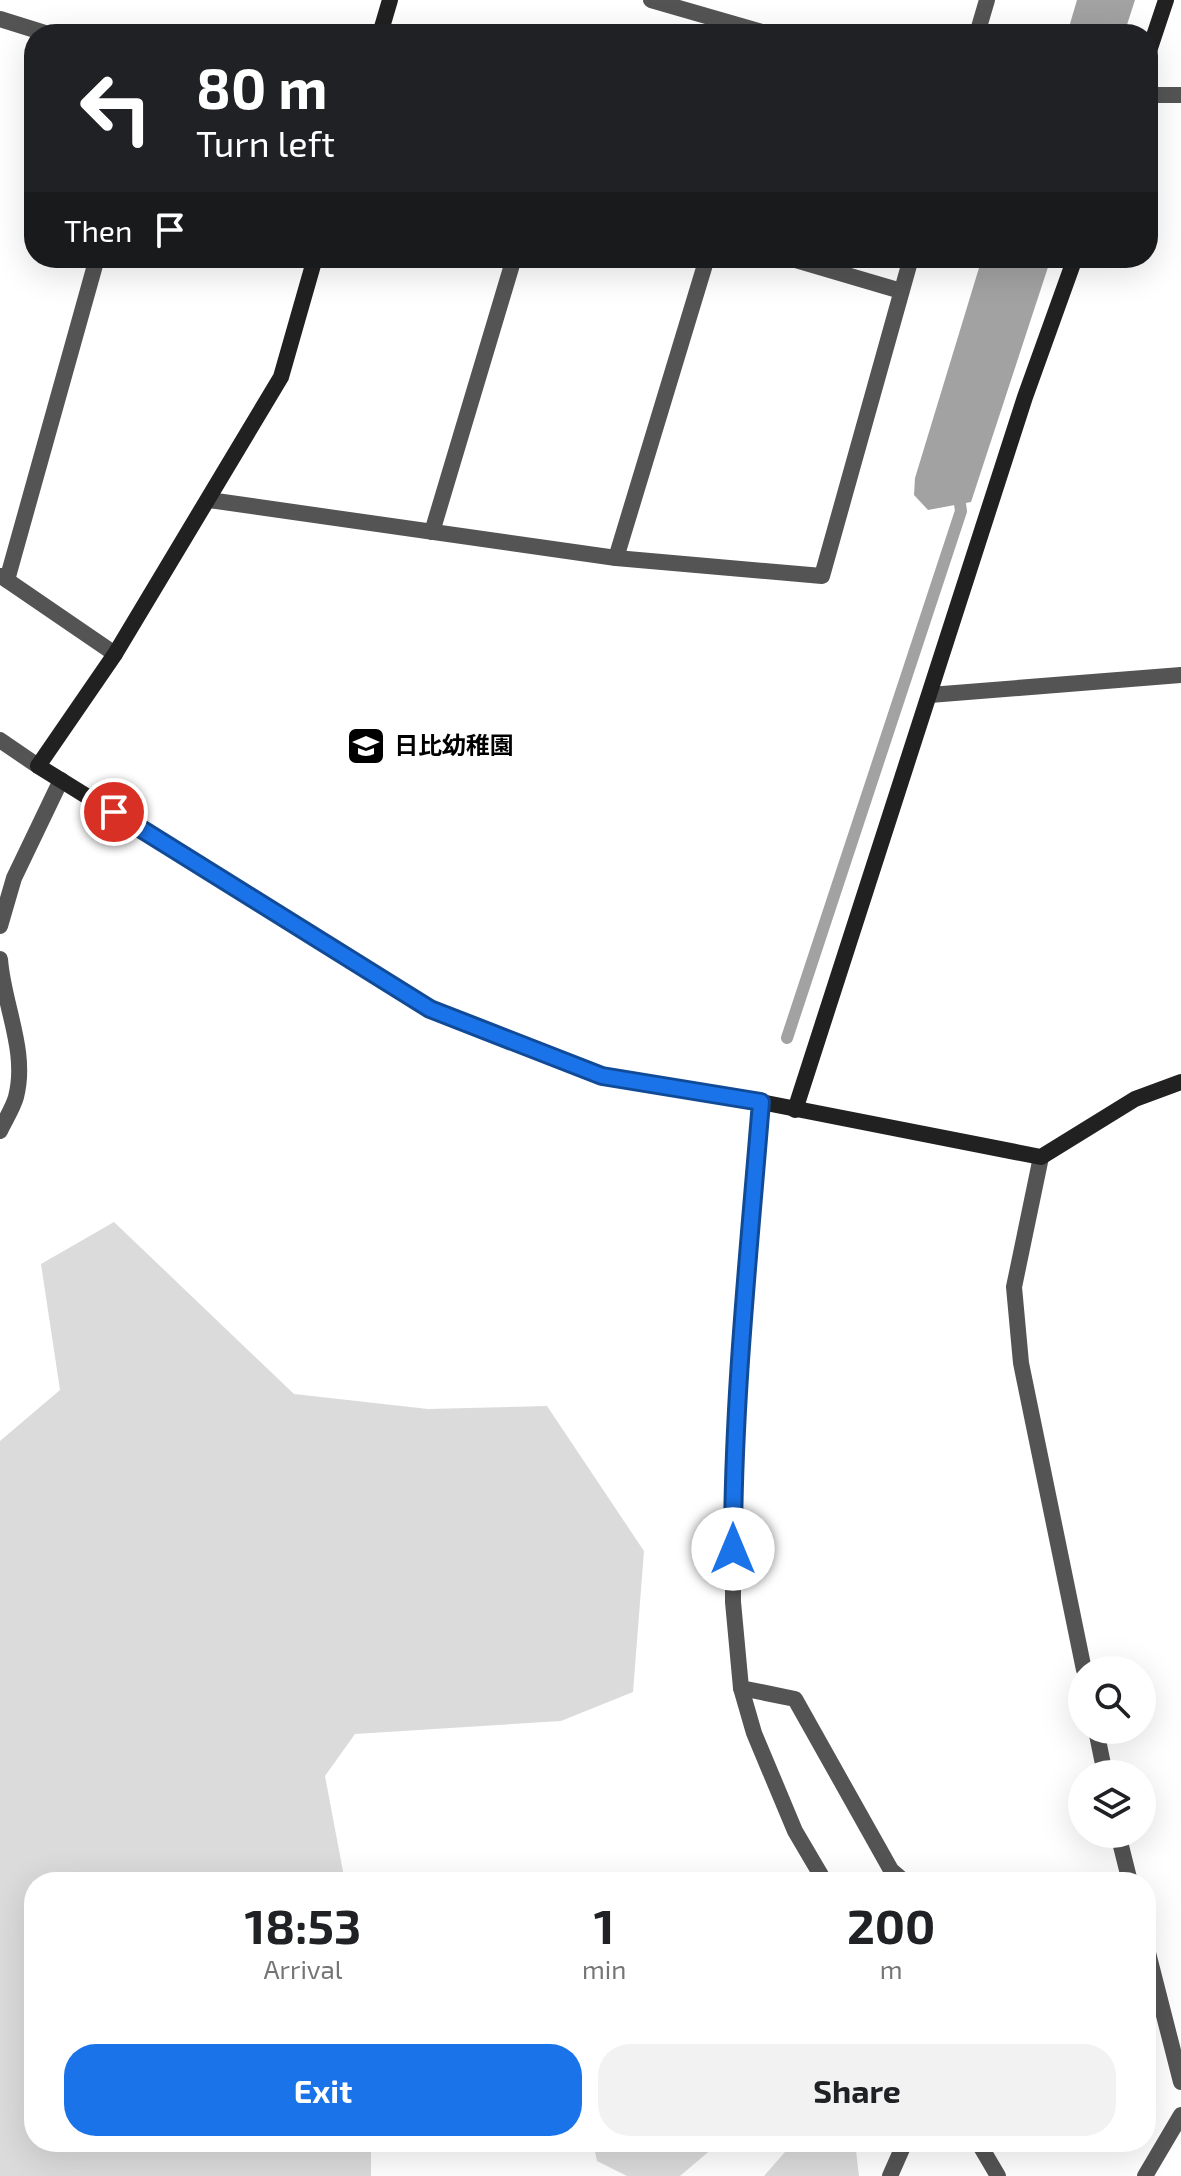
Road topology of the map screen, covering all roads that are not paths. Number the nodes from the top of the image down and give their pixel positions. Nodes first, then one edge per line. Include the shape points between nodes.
1 (390, 0) edge
2 (651, 0) edge
3 (987, 0) edge
4 (1166, 0) edge
5 (0, 19) edge
6 (383, 24) edge
7 (734, 24) edge
8 (980, 24) edge
9 (1158, 24) edge
10 (24, 26) edge
11 (1158, 95) edge
12 (1181, 95) edge
13 (94, 268) edge
14 (312, 268) edge
15 (511, 268) edge
16 (704, 268) edge
17 (823, 268) edge
18 (908, 268) edge
19 (1071, 268) edge
20 (901, 291) junction
21 (209, 500) junction
22 (432, 532) junction
23 (616, 558) junction
24 (4, 578) edge
25 (115, 654) junction
26 (1181, 675) edge
27 (930, 695) junction
28 (0, 740) edge
29 (38, 766) junction
30 (61, 780) junction
31 (0, 926) edge
32 (0, 959) edge
33 (2, 990) edge
34 (1181, 1082) edge
35 (761, 1102) junction
36 (795, 1110) junction
37 (0, 1131) edge
38 (1041, 1157) junction
39 (1081, 1656) edge
40 (741, 1688) junction
41 (1122, 1848) edge
42 (819, 1872) edge
43 (893, 1872) edge
44 (1128, 1872) edge
45 (1156, 2013) edge
46 (1181, 2082) edge
47 (1181, 2115) edge
48 (901, 2152) edge
49 (984, 2152) edge
50 (890, 2176) edge
51 (998, 2176) edge
52 (1145, 2176) edge

1 - 6 street
2 - 7 street
3 - 8 street
4 - 9 street
5 - 10 street
11 - 12 street
13 - 24 street
14 - 21 street via 281,377
15 - 22 street
16 - 23 street
17 - 20 street
18 - 20 street
19 - 27 street
20 - 23 street via 822,576
21 - 22 street
21 - 25 street
22 - 23 street
24 - 25 street
25 - 29 street
26 - 27 street
27 - 36 street
28 - 29 street
29 - 30 street
30 - 31 street via 14,878
30 - 35 street via 430,1009 602,1076
32 - 33 street
33 - 37 street via 19,1060 16,1097
34 - 38 street via 1135,1099
35 - 36 street
35 - 40 street via 733,1469 733,1602
36 - 38 street
38 - 39 street via 1015,1302 1021,1363
40 - 42 street via 795,1831
40 - 43 street via 795,1699
41 - 44 street
45 - 46 street
47 - 52 street
48 - 50 street
49 - 51 street

